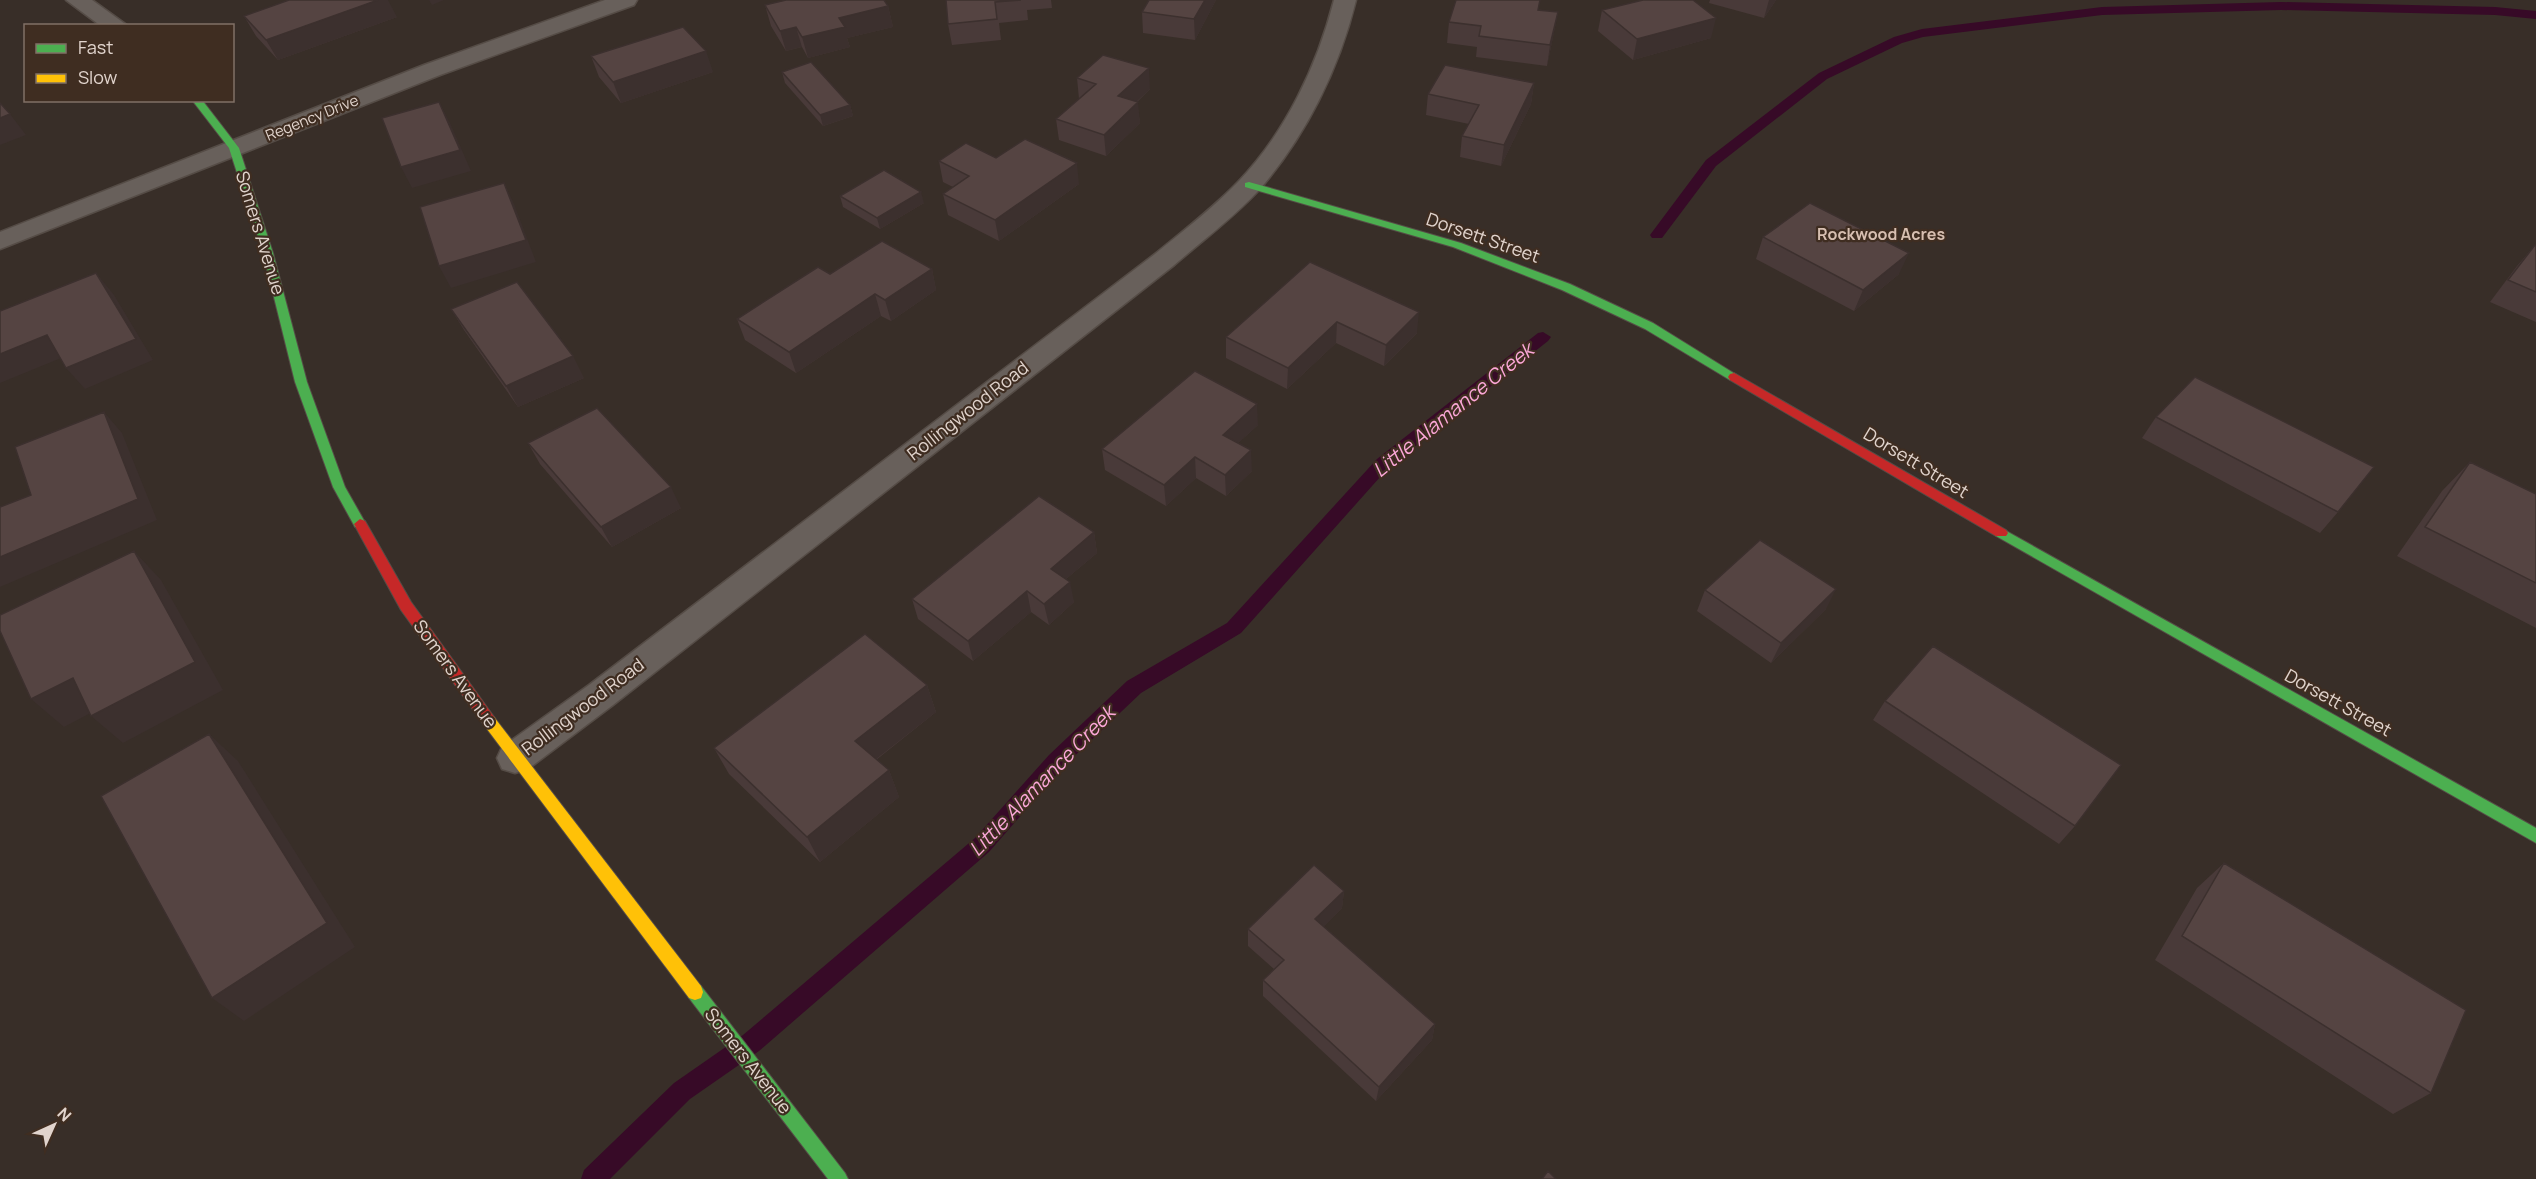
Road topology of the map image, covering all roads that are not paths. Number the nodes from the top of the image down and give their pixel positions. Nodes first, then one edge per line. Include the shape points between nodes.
1 (77, 0) edge
2 (626, 0) edge
3 (1345, 0) edge
4 (114, 24) edge
5 (199, 102) edge
6 (234, 148) junction
7 (1250, 185) junction
8 (0, 241) edge
9 (515, 758) junction
10 (2536, 836) edge
11 (839, 1179) edge

1 - 4 street
2 - 6 street, Regency Drive via 442,66
3 - 7 street, Rollingwood Road via 1327,63
5 - 6 street, Somers Avenue
6 - 8 street, Regency Drive
6 - 9 street, Somers Avenue via 268,253 301,382 339,487 406,606
7 - 9 street, Rollingwood Road via 1164,260
7 - 10 street, Dorsett Street via 1457,245 1566,287 1649,326 1924,489
9 - 11 street, Somers Avenue

